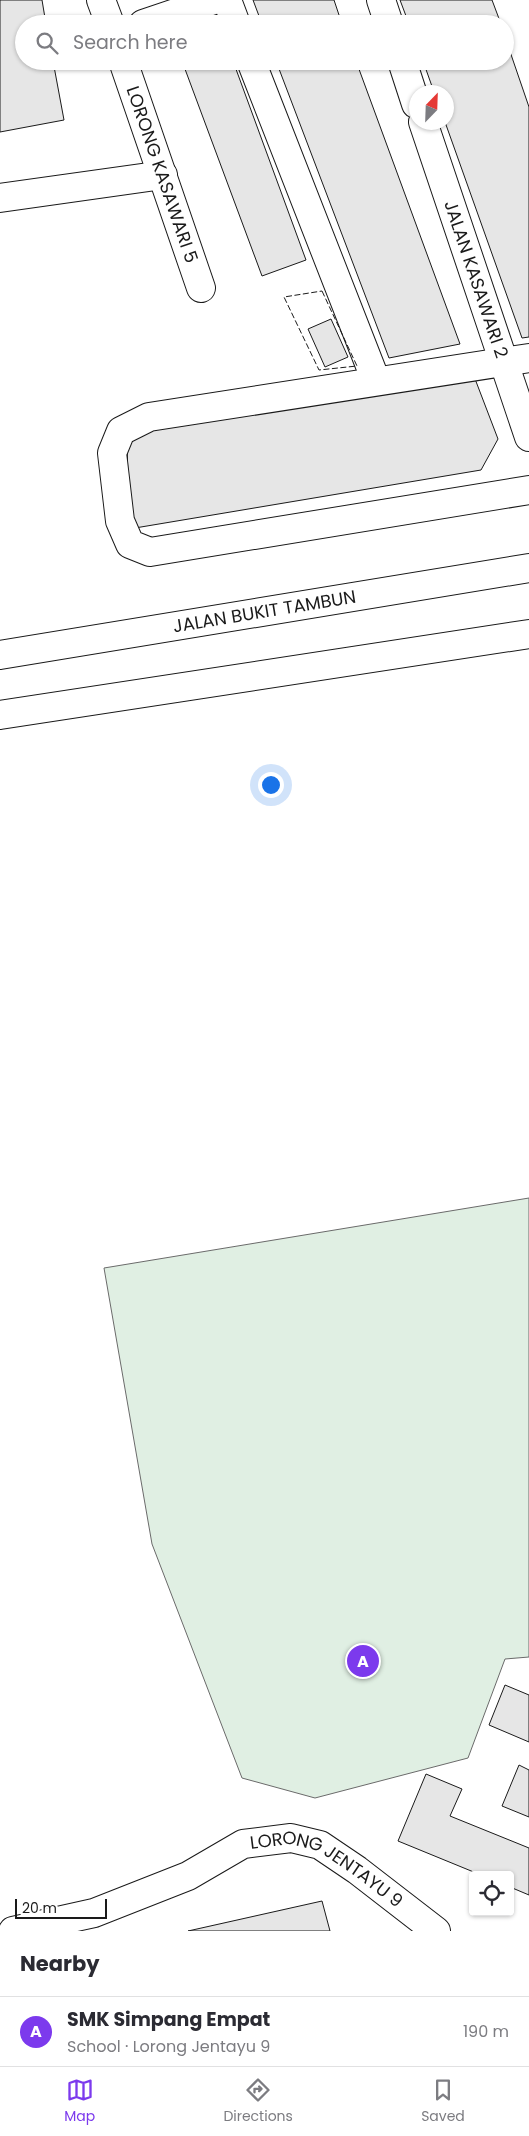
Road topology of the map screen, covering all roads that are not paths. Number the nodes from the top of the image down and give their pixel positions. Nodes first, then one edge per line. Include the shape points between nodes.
1 (101, 0) edge
2 (214, 0) edge
3 (227, 0) edge
4 (381, 0) edge
5 (107, 15) edge
6 (170, 15) edge
7 (233, 15) edge
8 (386, 15) edge
9 (126, 70) edge
10 (255, 70) edge
11 (405, 70) edge
12 (410, 85) edge
13 (426, 130) edge
14 (163, 175) junction
15 (0, 198) edge
16 (201, 288) dead end
17 (516, 361) edge
18 (376, 381) junction
19 (529, 437) edge
20 (529, 490) edge
21 (529, 568) edge
22 (529, 634) edge
23 (0, 655) edge
24 (0, 715) edge
25 (96, 1922) edge
26 (13, 1931) edge
27 (436, 1931) edge

1 - 5 street
2 - 6 street
3 - 7 street
4 - 8 street
9 - 14 street, LORONG KASAWARI 5
10 - 18 street
11 - 12 street
13 - 17 street, JALAN KASAWARI 2
14 - 15 street
14 - 16 street, LORONG KASAWARI 5
17 - 18 street
17 - 19 street, JALAN KASAWARI 2
18 - 20 street via 150,417 121,431 112,454 120,522 130,544 150,552
21 - 23 street, JALAN BUKIT TAMBUN
22 - 24 street
25 - 26 street, LORONG JENTAYU 9
25 - 27 street, LORONG JENTAYU 9 via 243,1844 291,1838 320,1845

